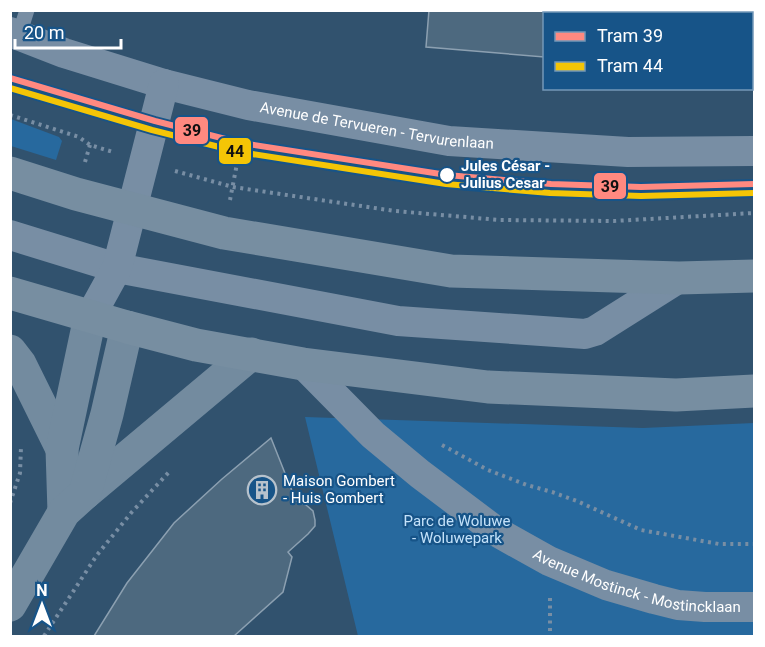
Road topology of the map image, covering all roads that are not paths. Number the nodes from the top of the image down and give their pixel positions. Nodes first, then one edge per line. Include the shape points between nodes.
1 (19, 26) edge
2 (164, 84) junction
3 (754, 151) edge
4 (10, 173) edge
5 (133, 208) junction
6 (10, 235) edge
7 (117, 268) junction
8 (754, 276) edge
9 (679, 278) junction
10 (10, 292) edge
11 (90, 316) junction
12 (127, 327) junction
13 (10, 351) edge
14 (251, 354) junction
15 (303, 364) junction
16 (754, 391) edge
17 (55, 436) junction
18 (75, 503) junction
19 (10, 605) edge
20 (754, 607) edge

1 - 2 street, Avenue de Tervueren - Tervurenlaan via 64,53
2 - 3 street, Avenue de Tervueren - Tervurenlaan via 262,108 449,141 628,152
2 - 5 street
4 - 5 main road
5 - 7 street
5 - 9 main road via 224,232 451,271
6 - 7 street
7 - 9 street via 398,321 585,334
7 - 11 street
7 - 12 street
8 - 9 main road
10 - 11 main road
11 - 12 main road
11 - 17 street
12 - 14 main road
12 - 18 street via 107,414
13 - 17 street
14 - 15 main road
14 - 18 street
15 - 16 main road via 488,387 676,394
15 - 20 street, Avenue Mostinck - Mostincklaan via 373,435 420,474 497,532 533,552 606,585 654,600 705,607
17 - 18 street
18 - 19 street

